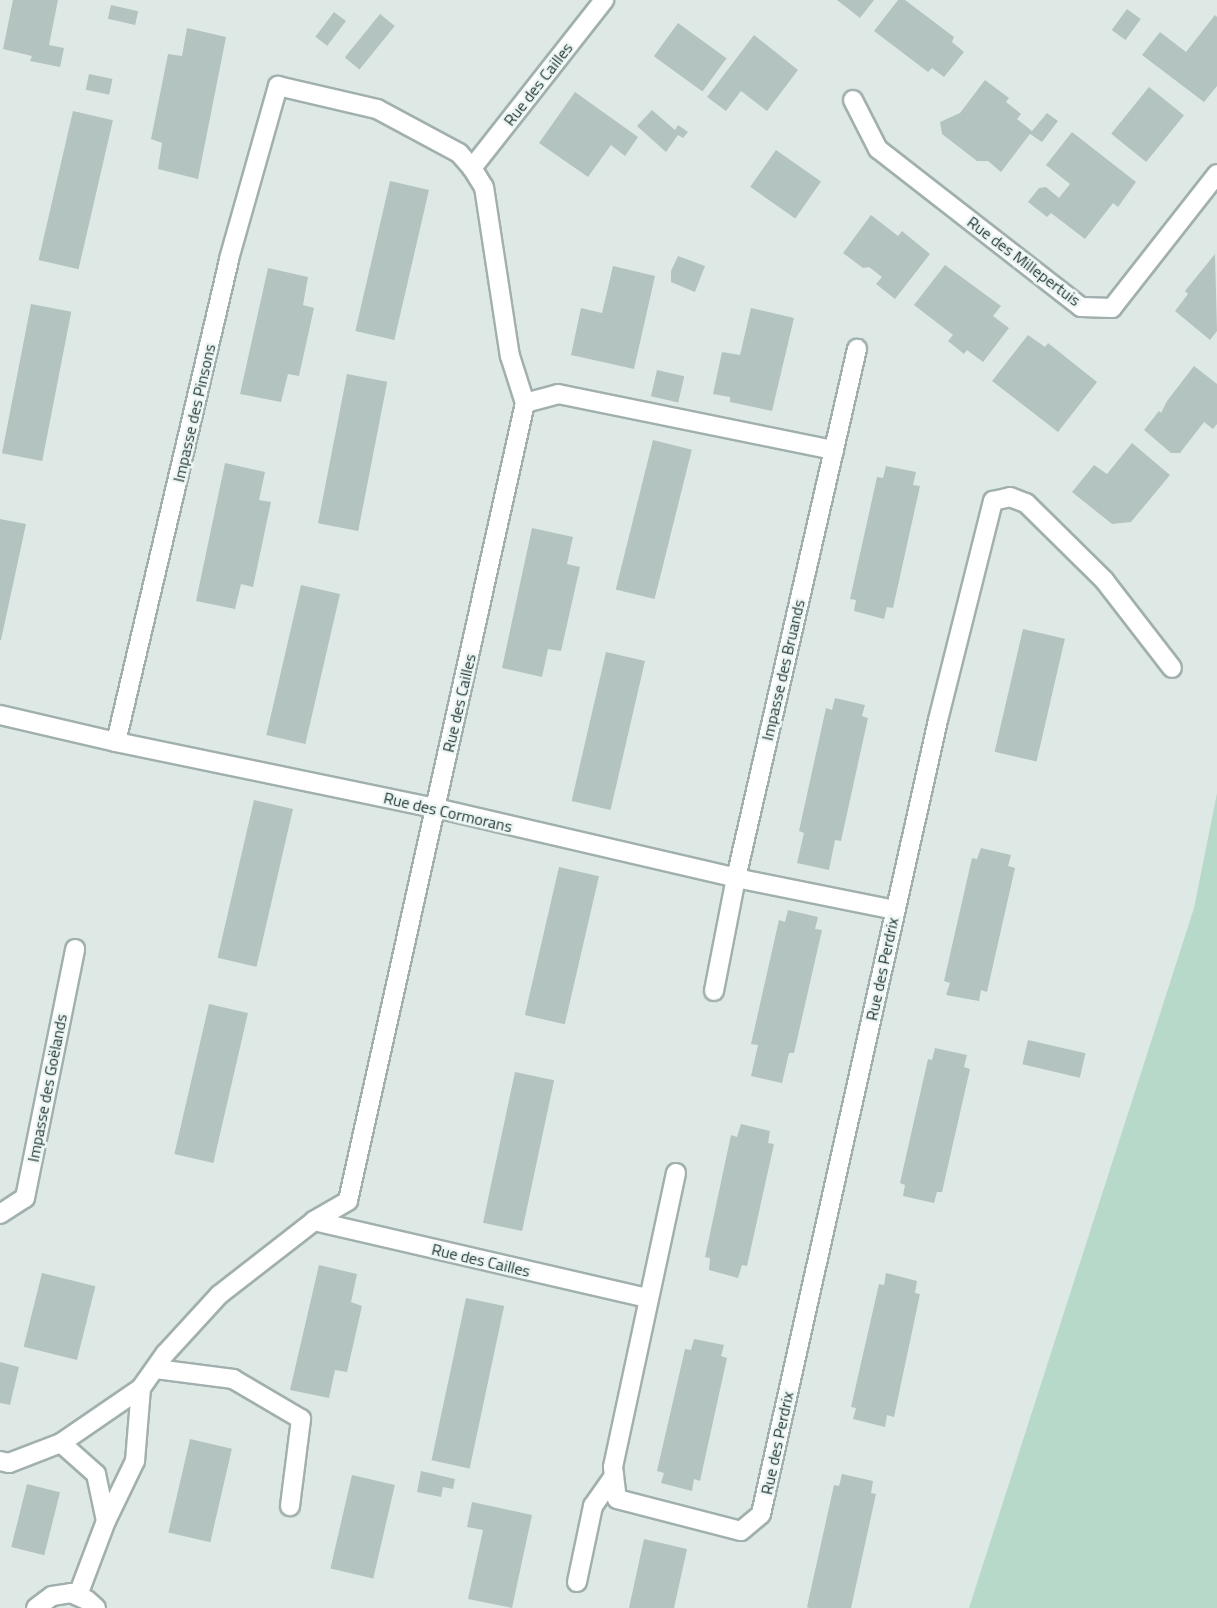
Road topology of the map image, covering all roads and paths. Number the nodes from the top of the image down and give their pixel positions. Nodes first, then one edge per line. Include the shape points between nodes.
1 (603, 0) edge
2 (853, 100) dead end
3 (472, 168) junction
4 (1217, 174) edge
5 (857, 350) dead end
6 (525, 403) junction
7 (834, 450) junction
8 (1172, 668) dead end
9 (0, 715) edge
10 (116, 742) junction
11 (436, 808) junction
12 (736, 878) junction
13 (895, 910) junction
14 (75, 949) dead end
15 (714, 991) dead end
16 (676, 1173) dead end
17 (0, 1214) edge
18 (314, 1221) junction
19 (648, 1298) junction
20 (156, 1370) junction
21 (141, 1388) junction
22 (61, 1443) junction
23 (0, 1461) edge
24 (614, 1476) junction
25 (290, 1506) dead end
26 (106, 1521) junction
27 (577, 1582) dead end
28 (78, 1595) junction
29 (36, 1608) edge
30 (96, 1608) edge

1 - 3 street, Rue des Cailles
2 - 4 street, Rue des Millepertuis via 878,149 1081,307 1112,309
3 - 6 street via 484,187 510,356
3 - 10 street, Impasse des Pinsons via 459,153 377,109 278,86 229,258
5 - 7 street, Impasse des Bruands
6 - 7 street via 558,394
6 - 11 street, Rue des Cailles
7 - 12 street, Impasse des Bruands
8 - 13 street, Rue des Perdrix via 1104,580 1026,503 1010,497 993,501
9 - 10 street, Rue des Cormorans
10 - 11 street, Rue des Cormorans
11 - 12 street, Rue des Cormorans
11 - 18 street, Rue des Cailles via 348,1201
12 - 13 street, Rue des Cormorans
12 - 15 street, Impasse des Bruands
13 - 24 street, Rue des Perdrix via 761,1514 741,1531 617,1499
14 - 17 street, Impasse des Goëlands via 25,1198
16 - 19 street, Rue des Perdrix
18 - 19 street, Rue des Cailles
18 - 20 street, Rue des Cailles via 219,1294 165,1354
19 - 24 street, Rue des Perdrix
20 - 21 street, Rue des Cailles
20 - 25 street via 233,1379 301,1419
21 - 22 street, Rue des Cailles
21 - 26 street via 135,1461
22 - 23 street, Rue des Cailles via 9,1463
22 - 26 street via 96,1474
24 - 27 street, Rue des Perdrix via 593,1506
26 - 28 street
28 - 29 street via 52,1596
28 - 30 street

